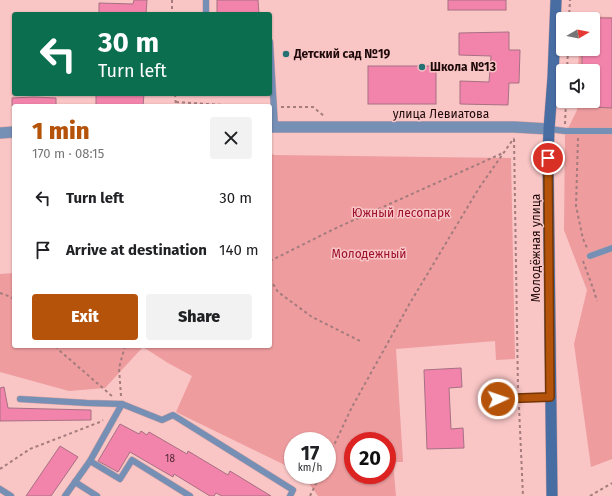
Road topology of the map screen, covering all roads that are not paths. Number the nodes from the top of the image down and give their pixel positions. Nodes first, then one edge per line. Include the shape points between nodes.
1 (206, 0) edge
2 (556, 0) edge
3 (206, 12) edge
4 (272, 127) edge
5 (549, 129) junction
6 (612, 130) edge
7 (12, 132) edge
8 (0, 133) edge
9 (612, 248) edge
10 (590, 256) road end
11 (550, 397) junction
12 (20, 399) dead end
13 (498, 399) dead end
14 (122, 404) junction
15 (90, 462) junction
16 (75, 482) junction
17 (0, 489) edge
18 (11, 496) edge
19 (65, 496) edge
20 (97, 496) edge
21 (190, 496) edge
22 (290, 496) edge
23 (552, 496) edge

1 - 3 lane
2 - 5 main road, Молодёжная улица
4 - 5 street, улица Левиатова
5 - 6 lane, улица Левиатова
5 - 11 main road, Молодёжная улица
7 - 8 street
9 - 10 lane
11 - 13 lane
11 - 23 main road, Молодёжная улица
12 - 14 lane
14 - 15 lane
14 - 22 lane via 162,420 173,415 293,490
15 - 16 lane
15 - 21 lane via 120,479 132,460
16 - 19 lane
16 - 20 lane
17 - 18 lane

